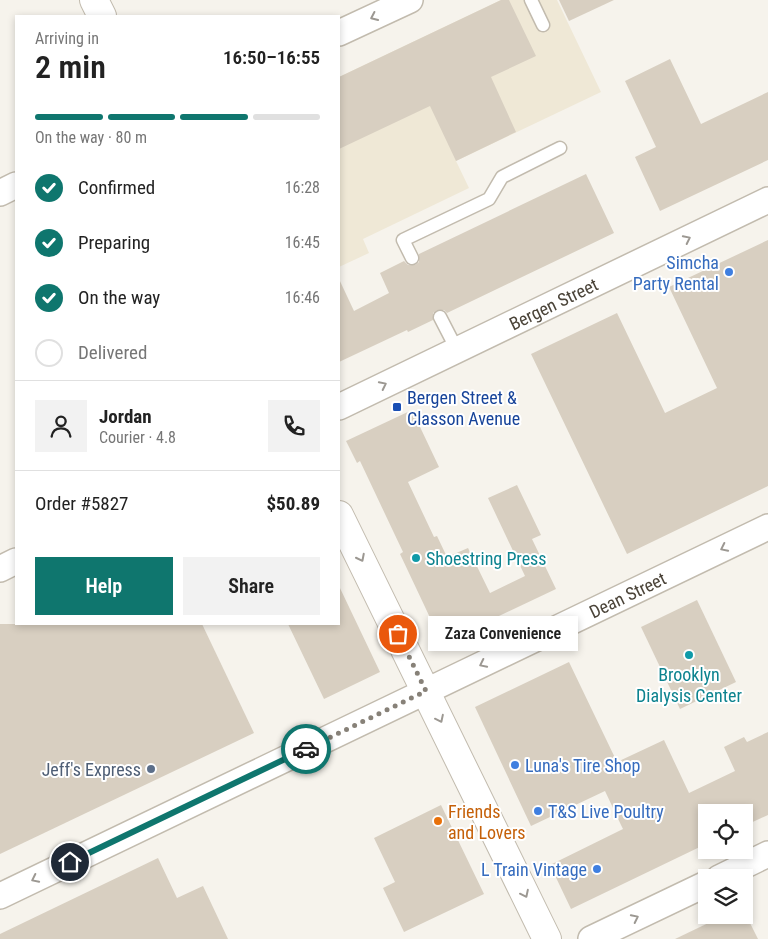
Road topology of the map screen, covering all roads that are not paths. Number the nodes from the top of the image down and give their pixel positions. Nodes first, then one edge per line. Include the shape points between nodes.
1 (94, 0) edge
2 (410, 0) edge
3 (531, 0) edge
4 (102, 15) edge
5 (543, 26) dead end
6 (340, 33) edge
7 (560, 148) dead end
8 (15, 186) edge
9 (0, 193) edge
10 (768, 200) edge
11 (412, 258) dead end
12 (440, 316) dead end
13 (457, 350) junction
14 (340, 406) edge
15 (340, 516) edge
16 (768, 527) edge
17 (15, 562) edge
18 (0, 569) edge
19 (426, 691) junction
20 (768, 854) edge
21 (737, 869) edge
22 (698, 888) edge
23 (0, 896) edge
24 (547, 939) edge
25 (591, 939) edge

1 - 4 street
2 -> 6 street
3 - 5 lane
7 - 11 lane via 502,177 489,199 403,240
8 - 9 street
13 -> 10 street, Bergen Street
12 - 13 lane
14 -> 13 street, Bergen Street
15 -> 19 street
16 -> 19 street, Dean Street
17 - 18 street
19 -> 23 street, Dean Street
19 -> 24 street
20 - 21 street
25 -> 22 street

